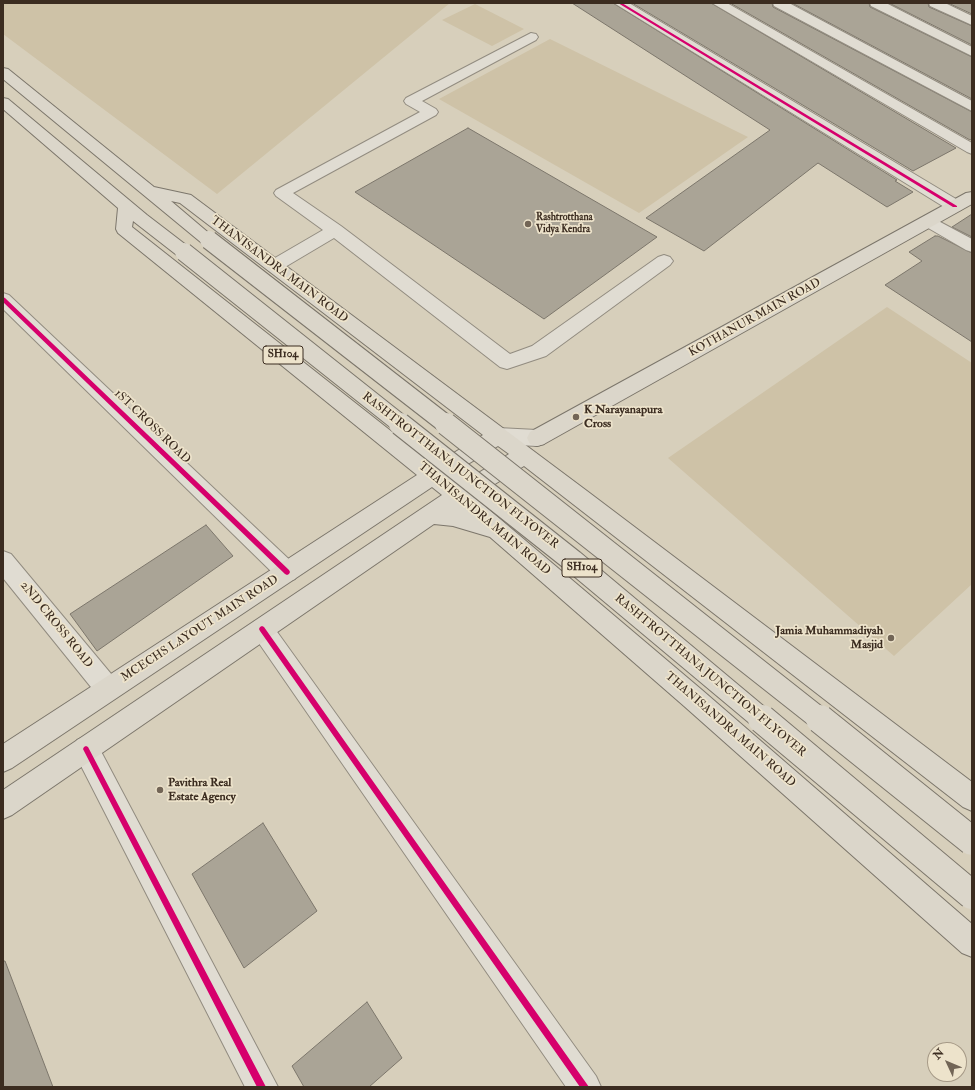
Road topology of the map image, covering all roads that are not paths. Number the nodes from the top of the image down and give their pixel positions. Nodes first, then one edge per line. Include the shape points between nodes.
1 (620, 3) edge
2 (718, 3) edge
3 (779, 3) edge
4 (876, 3) edge
5 (935, 3) edge
6 (972, 21) edge
7 (531, 36) dead end
8 (972, 52) edge
9 (3, 72) edge
10 (3, 102) edge
11 (972, 107) edge
12 (972, 150) edge
13 (150, 191) junction
14 (972, 197) edge
15 (955, 206) junction
16 (134, 213) junction
17 (929, 221) junction
18 (335, 230) junction
19 (972, 246) edge
20 (664, 261) dead end
21 (274, 266) junction
22 (3, 299) edge
23 (498, 436) junction
24 (530, 447) junction
25 (432, 476) junction
26 (458, 496) junction
27 (430, 515) junction
28 (505, 536) junction
29 (3, 561) edge
30 (287, 572) junction
31 (262, 629) junction
32 (108, 689) junction
33 (86, 749) junction
34 (3, 759) edge
35 (972, 798) edge
36 (3, 806) edge
37 (972, 841) edge
38 (972, 895) edge
39 (972, 943) edge
40 (262, 1087) edge
41 (585, 1087) edge

1 - 15 street
2 - 12 street
3 - 11 street
4 - 8 street
5 - 6 street
7 - 18 street via 411,100 431,112 282,193
9 - 13 main road, THANISANDRA MAIN ROAD / SH104
10 - 16 main road, SH104
13 - 21 main road, THANISANDRA MAIN ROAD / SH104 via 185,199
13 - 37 main road, SH104, bridge via 572,522
14 - 15 main road, KOTHANUR MAIN ROAD
15 - 17 main road, KOTHANUR MAIN ROAD
16 - 25 main road, THANISANDRA MAIN ROAD / SH104 via 124,229
16 - 38 main road, RASHTROTTHANA JUNCTION FLYOVER / SH104, bridge via 573,561
17 - 19 street
17 - 24 main road, KOTHANUR MAIN ROAD
18 - 20 street via 507,362 539,351
18 - 21 street
21 - 23 main road, THANISANDRA MAIN ROAD / SH104
22 - 30 street, 1ST CROSS ROAD
23 - 24 main road, THANISANDRA MAIN ROAD / SH104
23 - 25 main road, MCECHS LAYOUT MAIN ROAD
24 - 26 main road, KOTHANUR MAIN ROAD
24 - 35 main road, THANISANDRA MAIN ROAD / SH104
25 - 26 main road, THANISANDRA MAIN ROAD / SH104
25 - 30 main road, MCECHS LAYOUT MAIN ROAD
26 - 27 main road
26 - 28 main road, THANISANDRA MAIN ROAD / SH104
27 - 28 main road via 474,522
27 - 31 main road
28 - 39 main road, THANISANDRA MAIN ROAD / SH104
29 - 32 street, 2ND CROSS ROAD
30 - 32 main road, MCECHS LAYOUT MAIN ROAD
31 - 33 main road
31 - 41 street
32 - 34 main road, MCECHS LAYOUT MAIN ROAD
33 - 36 main road
33 - 40 street

